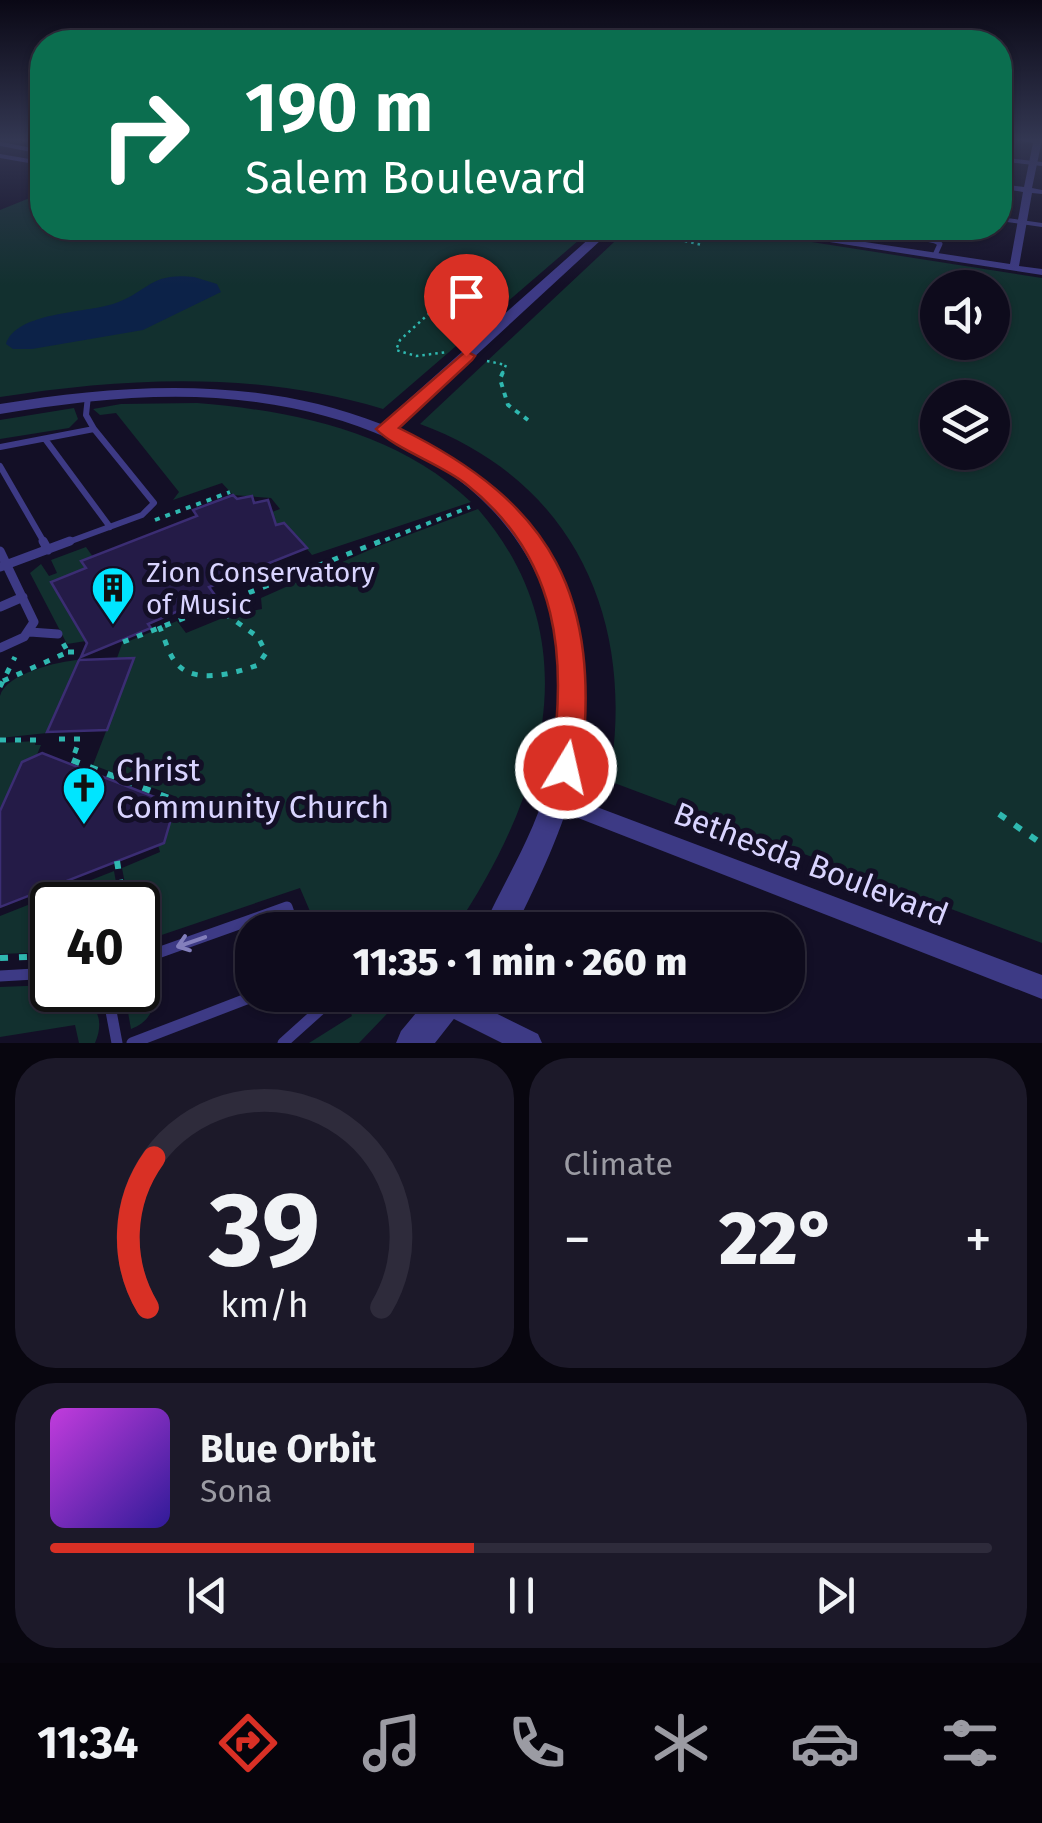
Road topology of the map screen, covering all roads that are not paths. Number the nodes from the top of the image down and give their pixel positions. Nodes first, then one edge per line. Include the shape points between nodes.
1 (1012, 188) edge
2 (1028, 190) junction
3 (1042, 192) edge
4 (1012, 220) edge
5 (1022, 222) junction
6 (1042, 224) edge
7 (595, 240) edge
8 (837, 240) edge
9 (935, 240) edge
10 (934, 255) junction
11 (1014, 268) junction
12 (1042, 272) edge
13 (88, 396) junction
14 (0, 410) edge
15 (94, 429) junction
16 (386, 429) junction
17 (45, 438) junction
18 (0, 448) edge
19 (0, 466) edge
20 (110, 527) junction
21 (48, 550) junction
22 (0, 551) edge
23 (4, 566) edge
24 (24, 598) junction
25 (0, 607) edge
26 (30, 632) junction
27 (58, 634) road end
28 (0, 648) edge
29 (558, 800) junction
30 (507, 912) edge
31 (235, 925) edge
32 (160, 952) edge
33 (30, 974) edge
34 (0, 976) edge
35 (1042, 987) edge
36 (235, 1003) edge
37 (111, 1012) edge
38 (318, 1012) edge
39 (438, 1012) edge
40 (475, 1012) edge
41 (117, 1043) edge
42 (132, 1043) edge
43 (283, 1043) edge
44 (413, 1043) edge
45 (529, 1043) edge

1 - 2 street
2 - 3 street
2 - 5 street
4 - 5 lane
5 - 6 lane
5 - 11 street
7 - 16 street
8 - 10 street
9 - 10 lane via 940,244
10 - 11 street
11 - 12 street
13 - 14 street
13 - 15 lane via 86,415
13 - 16 street via 249,396
15 - 17 lane
15 - 20 lane via 154,503 148,512
16 - 29 street via 443,458 493,496 521,527 554,584 575,679 572,737
17 - 18 lane
17 - 20 lane
19 - 21 lane
20 - 21 lane
21 - 23 lane
22 - 23 lane
23 - 24 lane
24 - 25 lane
24 - 26 lane via 34,618
26 - 27 lane
26 - 28 lane
29 - 30 street
29 - 35 street, Bethesda Boulevard
31 -> 32 lane
33 - 34 lane
36 - 42 lane
37 - 41 lane
38 - 43 lane
39 - 44 street
40 - 45 street

